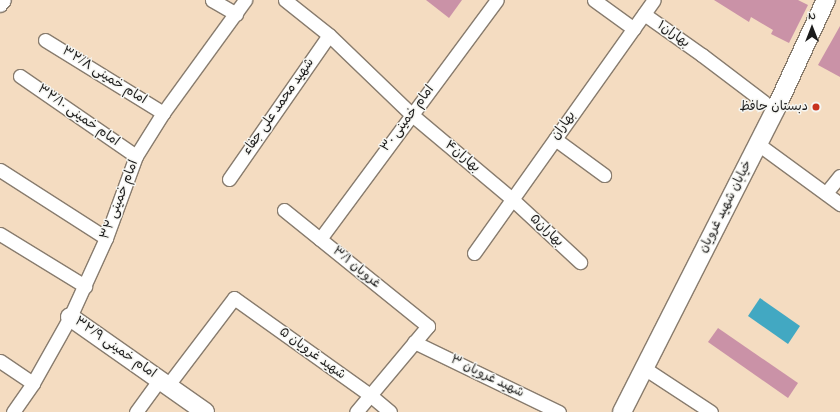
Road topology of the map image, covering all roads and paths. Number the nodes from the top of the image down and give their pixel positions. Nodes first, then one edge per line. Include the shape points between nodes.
1 (4, 0) edge
2 (212, 0) edge
3 (245, 0) edge
4 (285, 0) edge
5 (497, 0) edge
6 (594, 0) edge
7 (654, 0) edge
8 (826, 0) edge
9 (0, 5) edge
10 (236, 14) junction
11 (644, 14) junction
12 (634, 29) junction
13 (329, 35) junction
14 (45, 40) dead end
15 (20, 76) dead end
16 (764, 102) dead end
17 (163, 113) junction
18 (412, 115) junction
19 (555, 139) junction
20 (758, 144) junction
21 (136, 156) junction
22 (0, 170) edge
23 (604, 175) dead end
24 (840, 176) edge
25 (229, 179) dead end
26 (826, 194) junction
27 (512, 199) junction
28 (840, 204) edge
29 (284, 210) dead end
30 (0, 234) edge
31 (106, 238) junction
32 (320, 239) junction
33 (474, 253) dead end
34 (580, 262) dead end
35 (85, 286) junction
36 (70, 317) junction
37 (414, 342) junction
38 (0, 361) edge
39 (644, 368) junction
40 (164, 382) junction
41 (33, 383) junction
42 (370, 395) junction
43 (13, 412) edge
44 (136, 412) edge
45 (205, 412) edge
46 (356, 412) edge
47 (390, 412) edge
48 (559, 412) edge
49 (622, 412) edge
50 (711, 412) edge

1 - 9 street
2 - 10 street
3 - 10 street, امام خمینی ۳۲
4 - 13 street, بهاران۴
5 - 18 street, امام خمینی ۳۰
6 - 12 street
7 - 11 street, بهاران
8 - 20 street, خیابان شهید غرویان
10 - 17 street, امام خمینی ۳۲
11 - 12 street, بهاران
11 - 16 street, بهاران۱
12 - 19 street, بهاران
13 - 18 street, بهاران۴
13 - 25 street, شهید محمد علی جفاء
14 - 17 street, امام خمینی ۳۲/۸
15 - 21 street, امام خمینی ۳۲/۱۰
17 - 21 street, امام خمینی ۳۲
18 - 27 street, بهاران۴
18 - 32 street, امام خمینی ۳۰
19 - 23 street
19 - 27 street, بهاران
20 - 26 street
20 - 39 street, خیابان شهید غرویان
21 - 31 street, امام خمینی ۳۲
22 - 31 street
24 - 26 street
26 - 28 street
27 - 33 street, بهاران
27 - 34 street, بهاران۵
29 - 32 street, غرویان ۳/۱
30 - 35 street
31 - 35 street, امام خمینی ۳۲
32 - 37 street, غرویان ۳/۱ via 428,326
35 - 36 street, امام خمینی ۳۲
36 - 40 street, امام خمینی ۳۲/۹
36 - 41 street, امام خمینی ۳۲
37 - 42 street
37 - 48 street, شهید غرویان ۳
38 - 41 street
39 - 49 street, خیابان شهید غرویان
39 - 50 street
40 - 42 street, شهید غرویان ۵ via 234,298
40 - 44 street
40 - 45 street
41 - 43 street, امام خمینی ۳۲
42 - 46 street
42 - 47 street, شهید غرویان ۵

